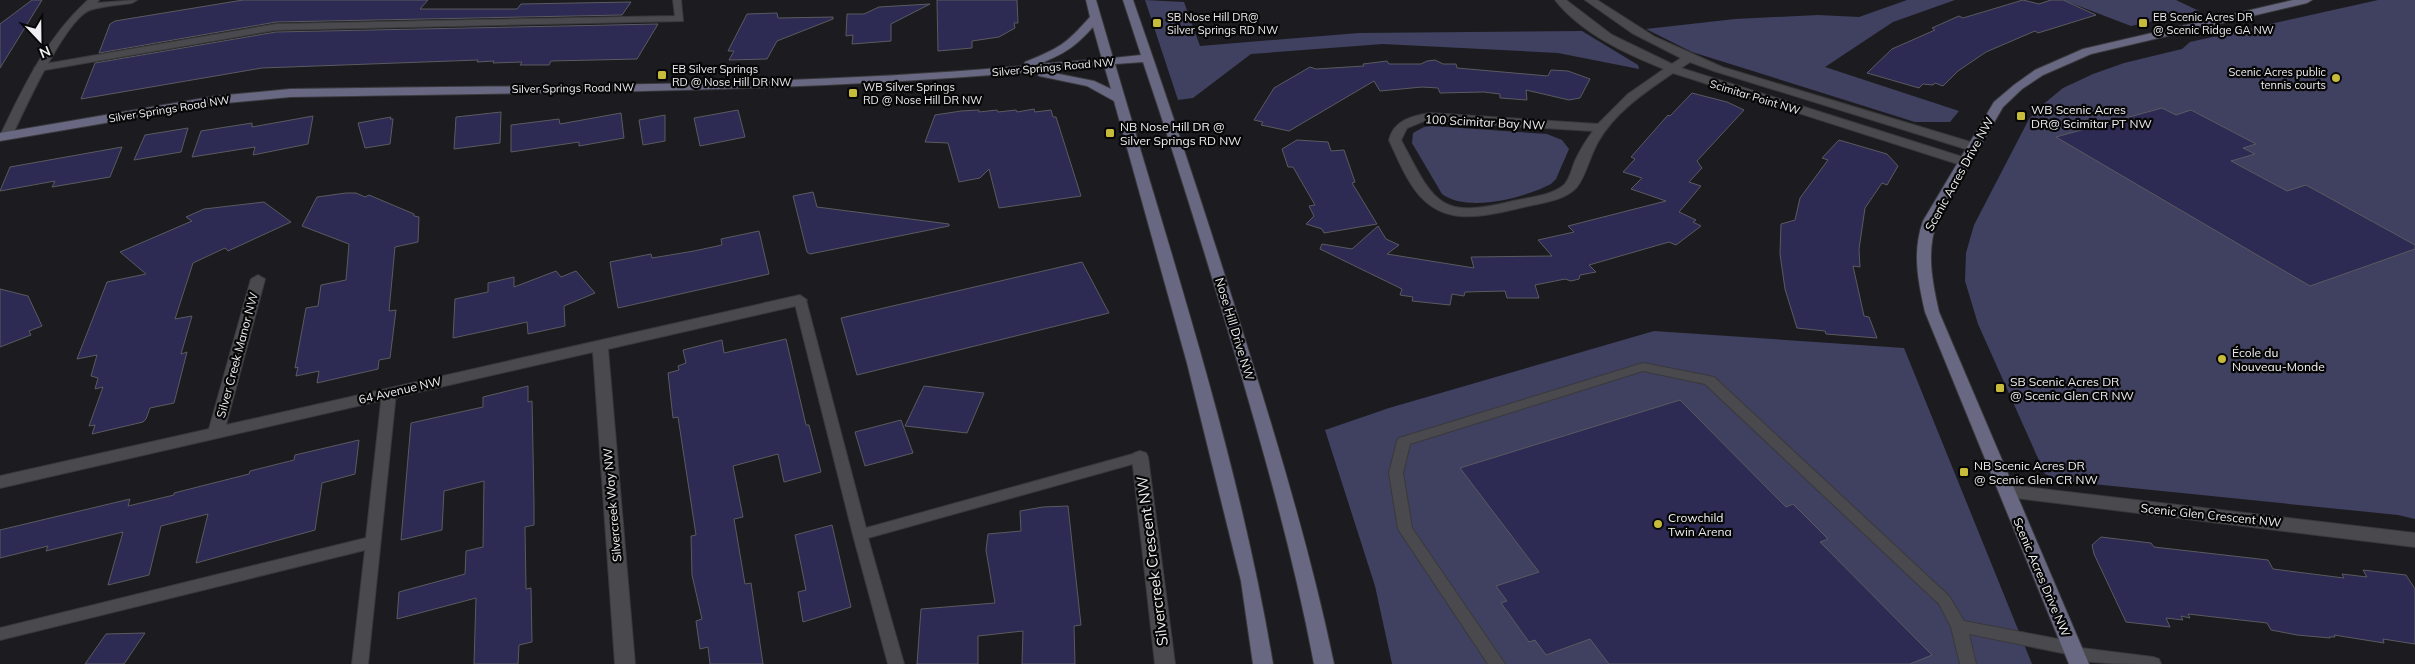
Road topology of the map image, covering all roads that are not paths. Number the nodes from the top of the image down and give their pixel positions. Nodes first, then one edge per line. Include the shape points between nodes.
1 (94, 0) edge
2 (132, 0) edge
3 (677, 0) edge
4 (1091, 0) edge
5 (1128, 0) edge
6 (1560, 0) edge
7 (1590, 0) edge
8 (2307, 0) edge
9 (84, 8) junction
10 (1095, 18) junction
11 (1149, 58) junction
12 (1689, 58) junction
13 (1110, 62) junction
14 (39, 68) junction
15 (1672, 69) junction
16 (1014, 71) junction
17 (1118, 98) junction
18 (1600, 128) junction
19 (3, 136) edge
20 (1973, 147) junction
21 (1965, 162) junction
22 (258, 279) dead end
23 (800, 300) joint
24 (600, 346) junction
25 (389, 392) junction
26 (216, 432) junction
27 (1140, 457) joint
28 (0, 482) edge
29 (2008, 491) junction
30 (860, 535) junction
31 (2415, 540) edge
32 (372, 542) junction
33 (1959, 626) junction
34 (0, 634) edge
35 (2076, 656) edge
36 (360, 664) edge
37 (625, 664) edge
38 (896, 664) edge
39 (1165, 664) edge
40 (1263, 664) edge
41 (1324, 664) edge
42 (1498, 664) edge
43 (1968, 664) edge
44 (2153, 664) edge

1 - 9 street
2 - 9 street
3 - 14 lane via 680,19 276,27
4 - 10 street
5 - 11 street, Nose Hill Drive NW
6 - 15 street, Scimitar Point NW via 1620,44
7 - 12 street, Scimitar Point NW via 1637,33
8 - 20 street, Scenic Acres Drive NW via 2088,51 2061,61 2030,77 2012,91 1998,105
9 - 14 street via 63,29
10 - 13 street
10 - 16 street via 1072,44
11 - 13 street, Silver Springs Road NW
11 - 41 street, Nose Hill Drive NW via 1260,413 1310,587
12 - 15 street, 100 Scimitar Bay NW
12 - 20 street, Scimitar Point NW
13 - 16 street, Silver Springs Road NW
13 - 17 street
14 - 19 street
15 - 18 street, 100 Scimitar Bay NW via 1619,107
15 - 21 street, Scimitar Point NW
16 - 17 street via 1069,77 1090,83
16 - 19 street, Silver Springs Road NW via 783,84 290,93 216,100
17 - 40 street via 1195,363 1250,581
18 - 18 street, 100 Scimitar Bay NW via 1586,147 1568,188 1556,194 1474,213 1449,210 1431,201 1395,140 1395,134 1403,125 1430,117
20 - 21 street, Scenic Acres Drive NW
21 - 29 street, Scenic Acres Drive NW via 1930,221 1925,235 1923,270 1932,312
22 - 26 street, Silver Creek Manor NW
23 - 24 street, 64 Avenue NW
23 - 30 lane
24 - 25 street, 64 Avenue NW
24 - 37 street, Silvercreek Way NW
25 - 26 street, 64 Avenue NW
25 - 32 lane
26 - 28 street, 64 Avenue NW
27 - 30 lane
27 - 39 street, Silvercreek Crescent NW
29 - 31 street, Scenic Glen Crescent NW
29 - 35 street, Scenic Acres Drive NW via 2044,587
30 - 38 lane
32 - 34 lane
32 - 36 lane
33 - 35 lane
33 - 42 lane via 1944,600 1709,380 1643,367 1404,441 1396,473 1406,529
33 - 43 lane
35 - 44 lane

